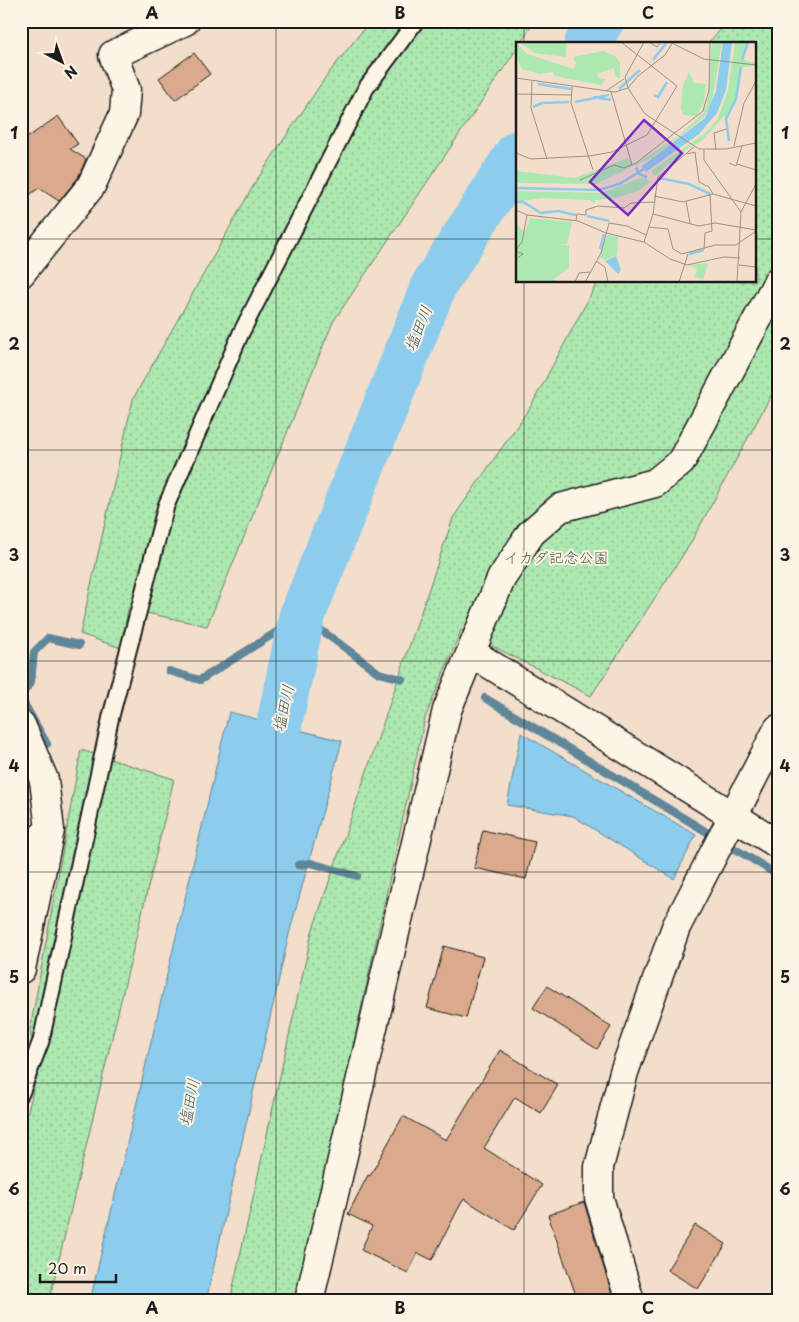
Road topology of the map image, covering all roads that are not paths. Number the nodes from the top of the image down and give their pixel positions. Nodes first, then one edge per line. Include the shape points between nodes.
1 (184, 21) edge
2 (416, 21) edge
3 (21, 273) edge
4 (778, 281) edge
5 (472, 653) junction
6 (21, 725) edge
7 (778, 729) edge
8 (50, 830) junction
9 (724, 831) junction
10 (778, 844) edge
11 (21, 854) edge
12 (21, 969) edge
13 (21, 1093) edge
14 (309, 1301) edge
15 (630, 1301) edge

1 - 3 street via 113,55 126,90 124,114 91,186
2 - 13 lane via 366,88 241,333 166,506 111,716 41,1041
4 - 5 street via 681,462 655,483 560,508 531,533 501,578
5 - 9 street
5 - 14 street via 447,710
6 - 8 street via 44,780
7 - 9 street
8 - 11 street
8 - 12 street
9 - 10 street
9 - 15 street via 676,927 624,1072 598,1167 599,1198

